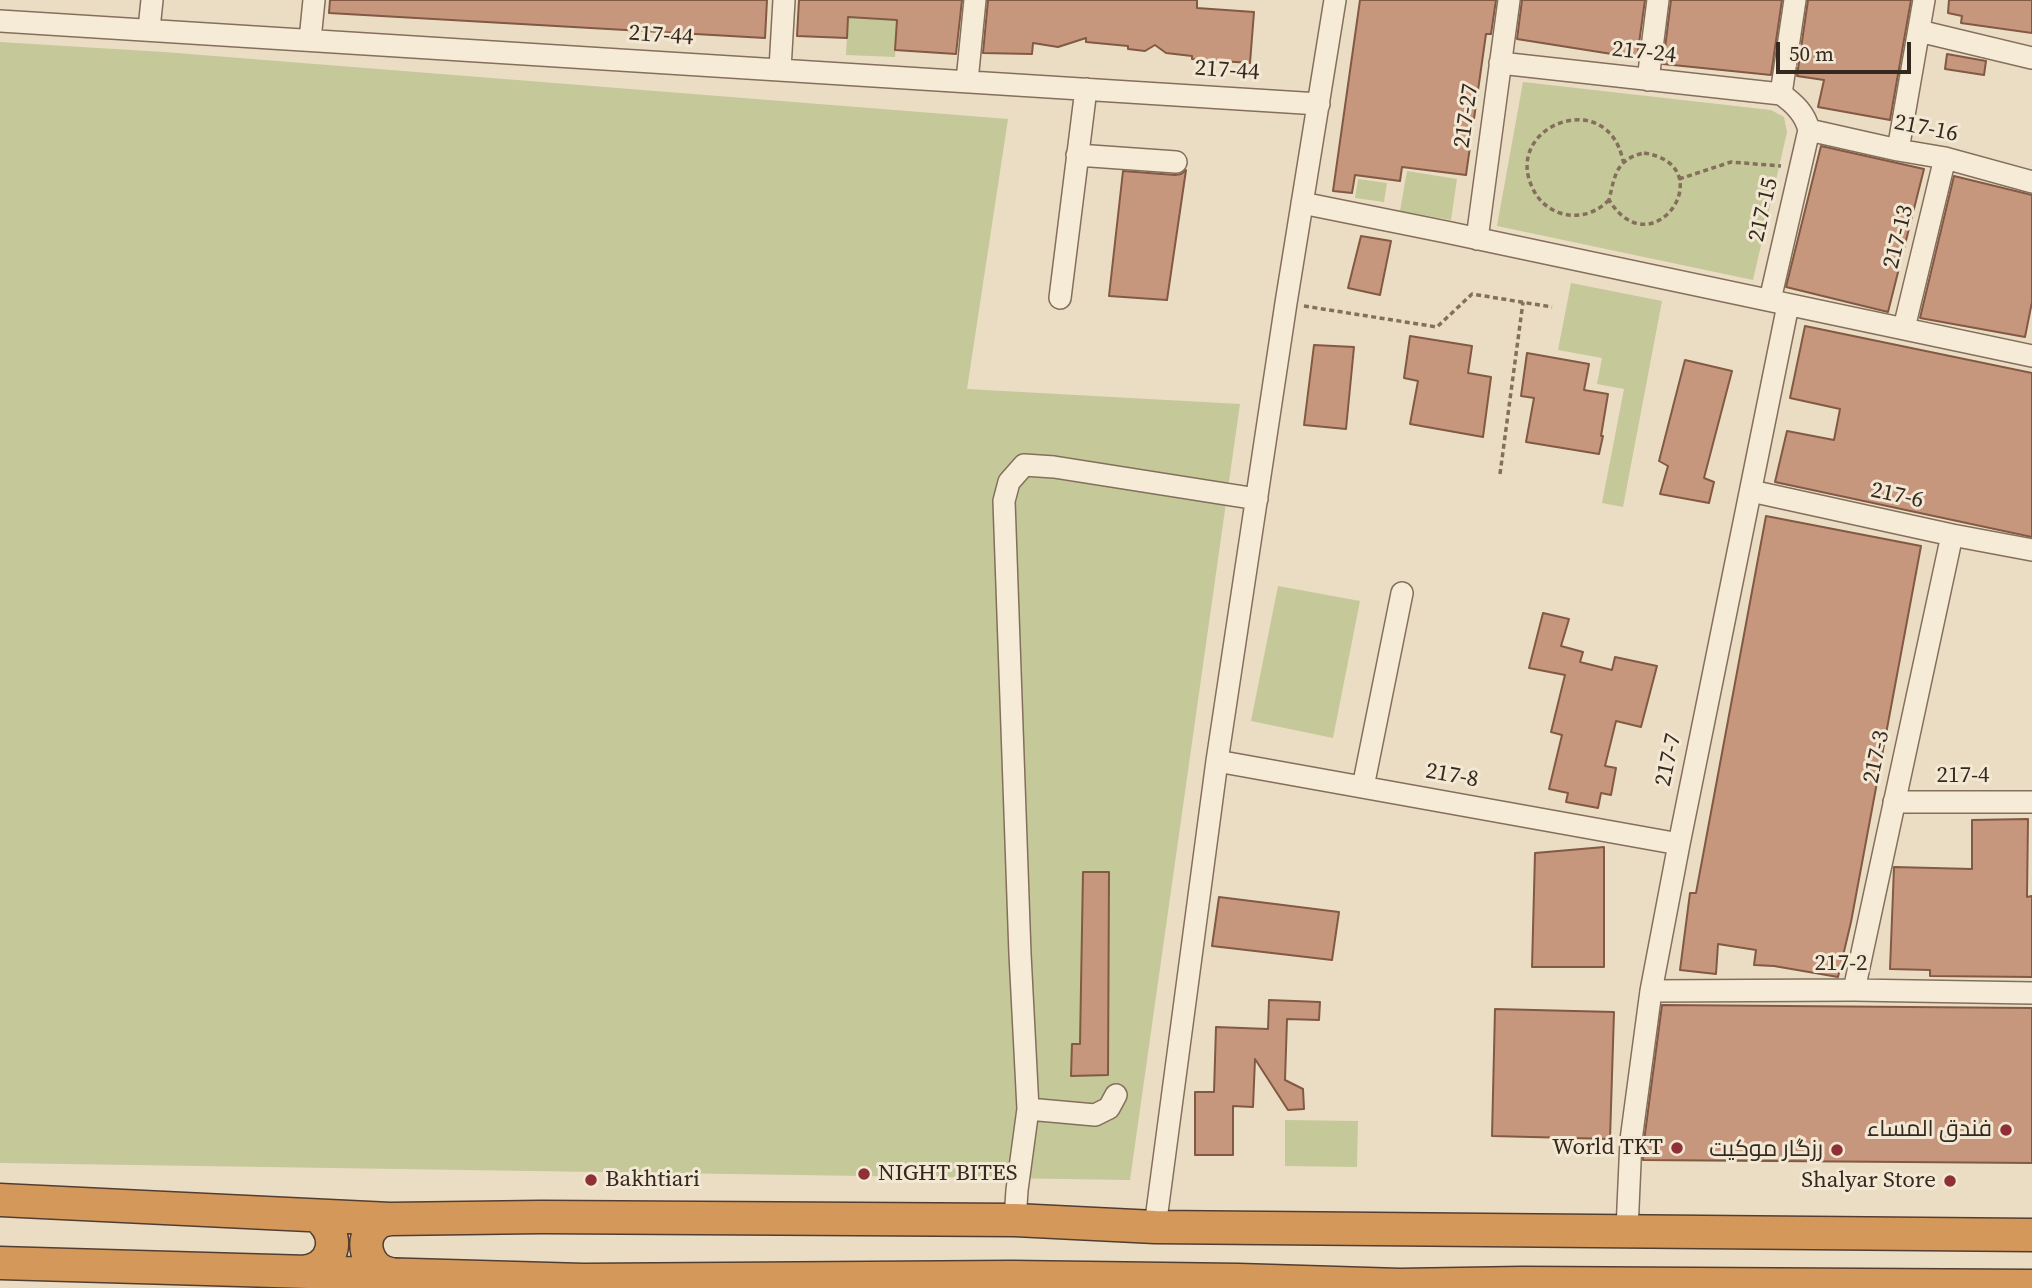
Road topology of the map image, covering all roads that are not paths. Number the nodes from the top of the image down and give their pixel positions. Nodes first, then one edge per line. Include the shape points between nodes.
1 (152, 0) edge
2 (314, 0) edge
3 (784, 0) edge
4 (975, 0) edge
5 (1335, 0) edge
6 (1509, 0) edge
7 (1658, 0) edge
8 (1795, 0) edge
9 (1924, 0) edge
10 (0, 21) edge
11 (149, 29) junction
12 (1919, 32) junction
13 (310, 40) junction
14 (2032, 58) edge
15 (1500, 63) junction
16 (780, 69) junction
17 (1648, 80) junction
18 (967, 81) junction
19 (1086, 89) junction
20 (1781, 94) junction
21 (1320, 104) junction
22 (1809, 131) junction
23 (1898, 150) junction
24 (1077, 155) junction
25 (1945, 158) junction
26 (1176, 162) dead end
27 (2032, 182) edge
28 (1302, 203) junction
29 (1477, 239) junction
30 (1059, 298) dead end
31 (1779, 302) junction
32 (1904, 328) junction
33 (2032, 356) edge
34 (1751, 491) junction
35 (1256, 499) junction
36 (1952, 535) junction
37 (2032, 550) edge
38 (1402, 593) dead end
39 (1217, 761) junction
40 (1363, 787) junction
41 (1894, 802) junction
42 (2032, 802) edge
43 (1679, 844) junction
44 (1854, 990) junction
45 (1651, 991) junction
46 (2032, 993) edge
47 (1116, 1095) dead end
48 (1028, 1109) junction
49 (0, 1200) edge
50 (317, 1216) junction
51 (390, 1219) junction
52 (1015, 1220) junction
53 (1155, 1227) junction
54 (1627, 1230) junction
55 (2032, 1235) edge
56 (0, 1263) edge
57 (304, 1272) junction
58 (391, 1274) junction
59 (176, 1278) edge
60 (1012, 1283) edge
61 (1119, 1283) edge
62 (583, 1284) edge
63 (672, 1284) edge
64 (779, 1284) edge
65 (899, 1284) edge
66 (1238, 1284) edge
67 (1522, 1285) edge
68 (1732, 1286) edge
69 (2032, 1286) edge
70 (1400, 1287) edge
71 (1821, 1287) edge

1 - 11 street
2 - 13 street
3 - 16 street
4 - 18 street
5 - 21 street
6 - 15 street, 217-27
7 - 17 street
8 - 20 street
9 - 12 street
10 - 11 street, 217-44
11 - 13 street, 217-44
12 - 14 street
12 - 23 street
13 - 16 street, 217-44
15 - 17 street, 217-24
15 - 29 street, 217-27
16 - 18 street, 217-44
17 - 20 street, 217-24
18 - 19 street, 217-44
19 - 21 street, 217-44
19 - 24 street
20 - 22 street via 1806,119
21 - 28 street
22 - 23 street, 217-16
22 - 31 street, 217-15
23 - 25 street, 217-16
24 - 26 street
24 - 30 street
25 - 27 street, 217-16
25 - 32 street, 217-13
28 - 29 street
28 - 35 street
29 - 31 street
31 - 32 street
31 - 34 street, 217-7
32 - 33 street
34 - 36 street, 217-6
34 - 43 street, 217-7
35 - 39 street
35 - 48 street via 1054,467 1024,466 1009,482 1004,501
36 - 37 street, 217-6
36 - 41 street, 217-3
38 - 40 street
39 - 40 street, 217-8
39 - 53 street
40 - 43 street, 217-8
41 - 42 street, 217-4
41 - 44 street, 217-3
43 - 45 street, 217-7
44 - 45 street, 217-2
44 - 46 street, 217-2
45 - 54 street, 217-7 via 1631,1140
47 - 48 street via 1109,1108 1095,1115
48 - 52 street
49 - 50 highway
50 - 51 highway
50 - 57 highway via 329,1227 332,1244 321,1266
51 - 52 highway
51 - 58 highway via 373,1228 366,1244 370,1261
52 - 53 highway
53 - 54 highway
54 - 55 highway
56 - 59 highway
57 - 58 highway
57 - 59 highway
58 - 62 highway
60 - 61 highway
60 - 65 highway
61 - 66 highway
62 - 63 highway
63 - 64 highway
64 - 65 highway
66 - 70 highway
67 - 68 highway
67 - 70 highway
68 - 71 highway
69 - 71 highway

